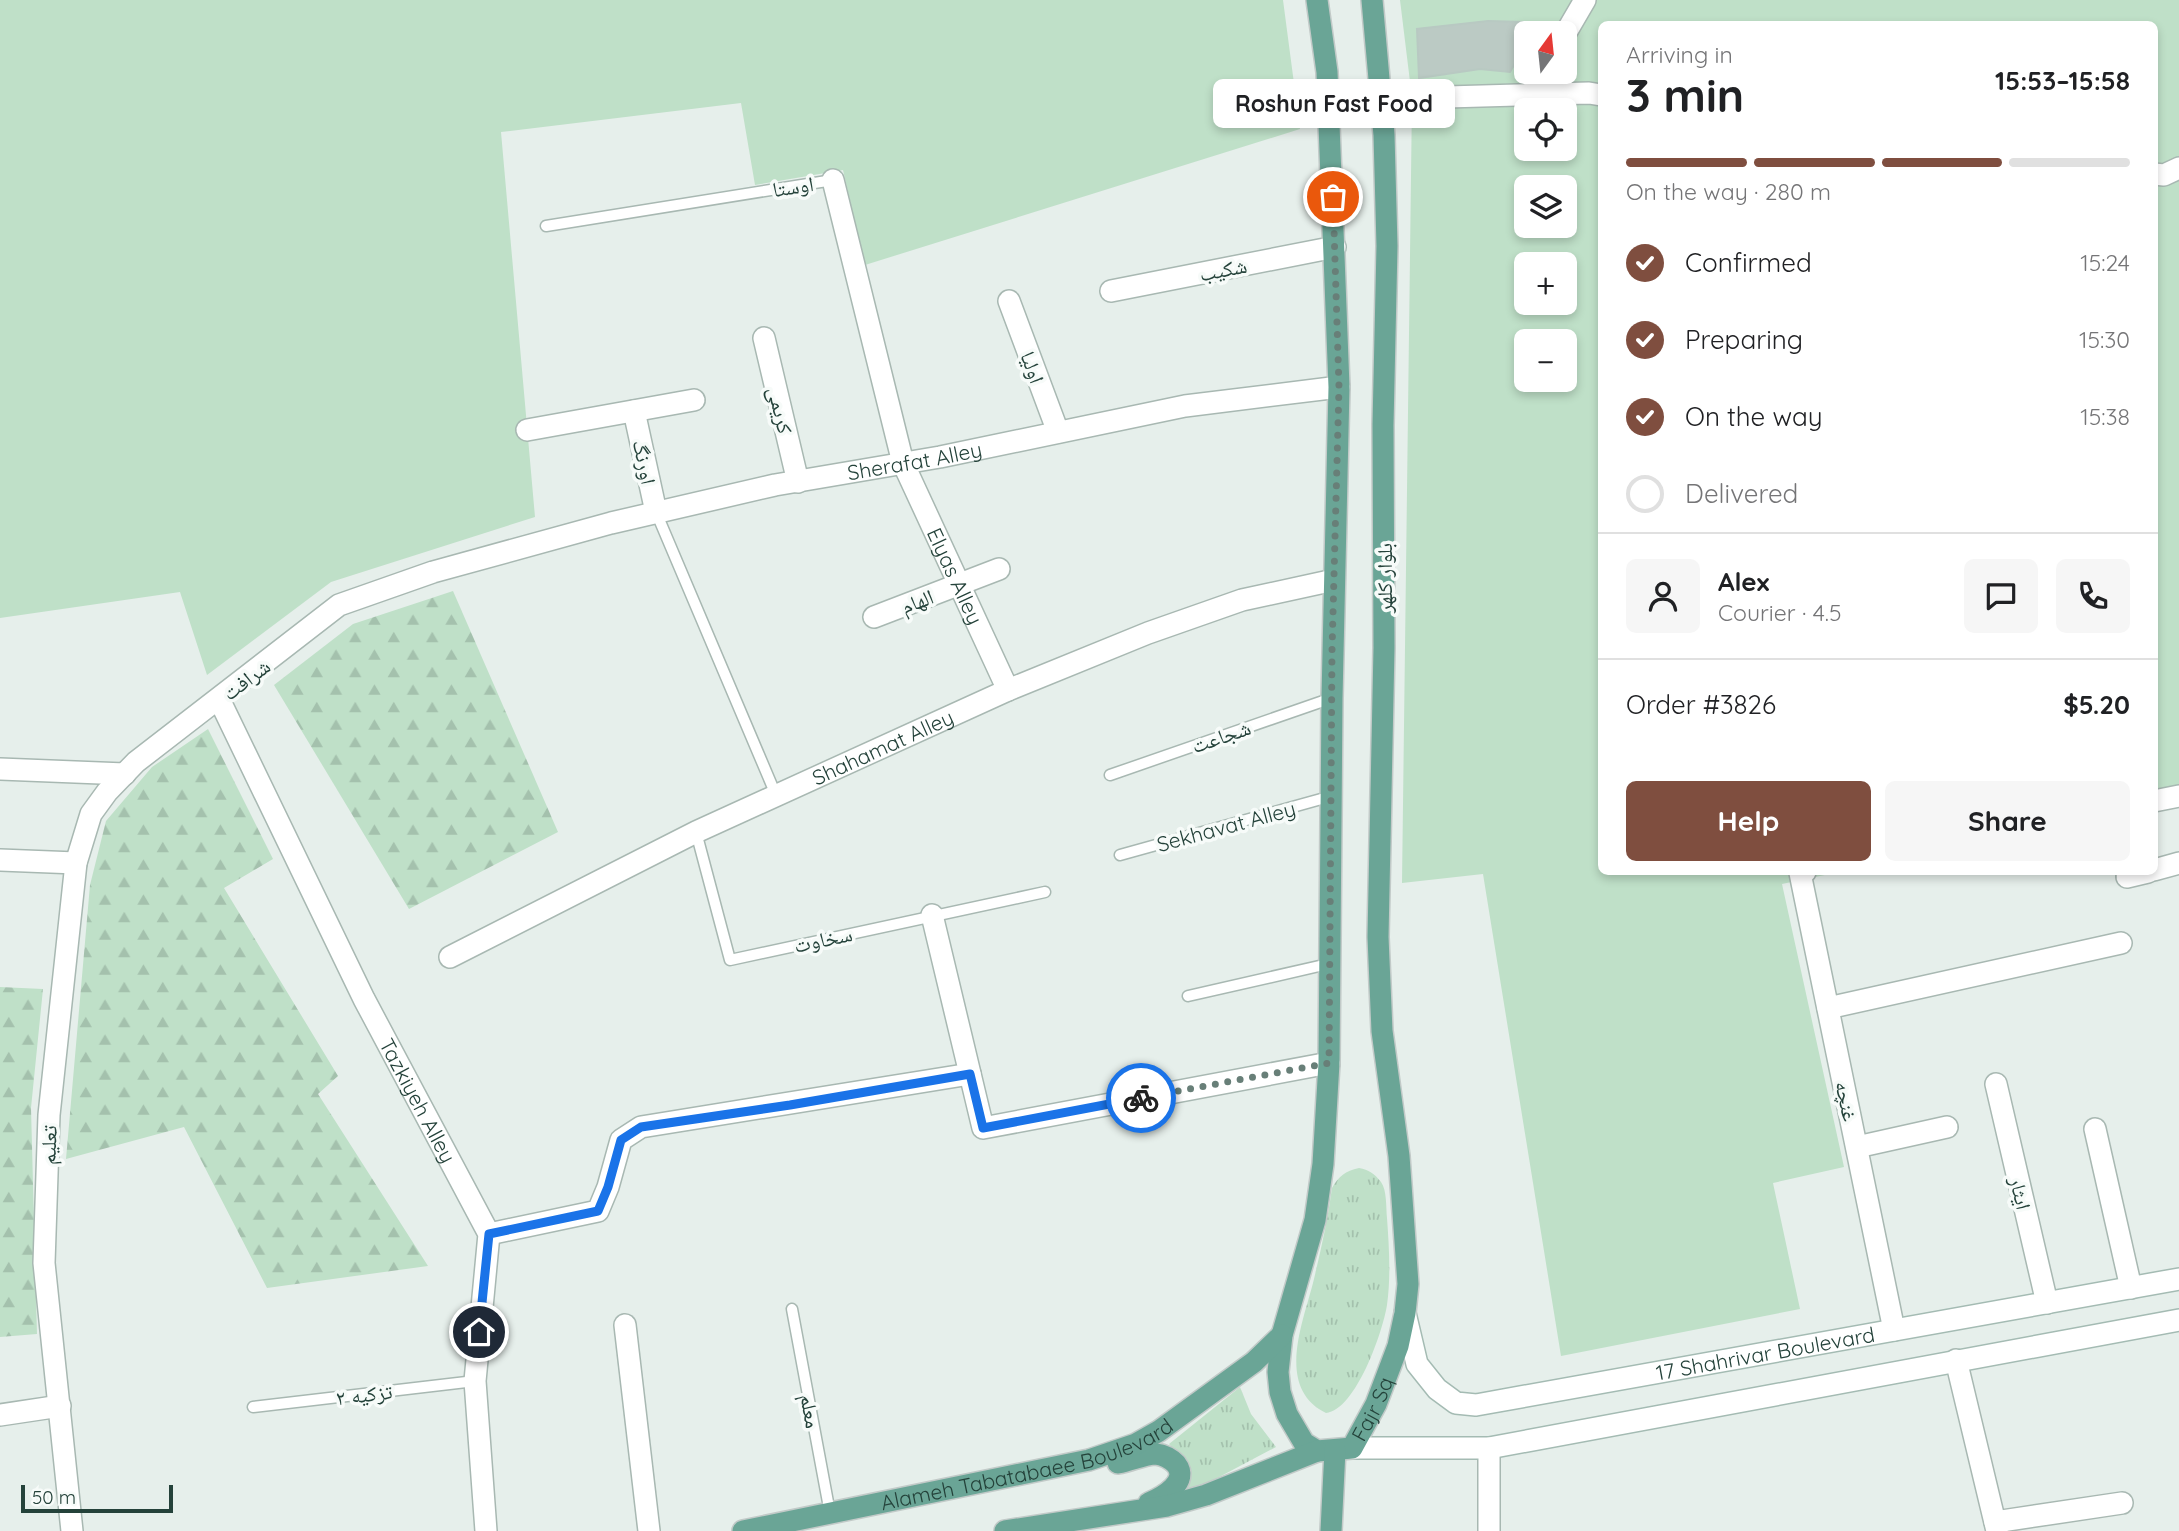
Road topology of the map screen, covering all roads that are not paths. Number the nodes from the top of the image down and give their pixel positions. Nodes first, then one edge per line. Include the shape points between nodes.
1 (1317, 0) edge
2 (1372, 0) edge
3 (1585, 0) edge
4 (1573, 21) edge
5 (1537, 84) edge
6 (1531, 94) junction
7 (1598, 95) edge
8 (1382, 103) junction
9 (833, 180) joint
10 (547, 226) dead end
11 (1335, 247) junction
12 (1111, 292) dead end
13 (1009, 301) dead end
14 (764, 338) dead end
15 (1339, 387) junction
16 (694, 400) dead end
17 (634, 411) junction
18 (527, 430) dead end
19 (1058, 432) junction
20 (903, 463) junction
21 (797, 482) junction
22 (656, 512) junction
23 (999, 569) dead end
24 (1334, 580) junction
25 (960, 585) junction
26 (874, 617) dead end
27 (1008, 690) junction
28 (1332, 698) junction
29 (219, 699) junction
30 (0, 769) edge
31 (124, 774) junction
32 (1110, 775) dead end
33 (776, 795) junction
34 (1332, 796) junction
35 (2179, 796) edge
36 (2158, 800) edge
37 (696, 832) junction
38 (1120, 855) dead end
39 (0, 860) edge
40 (76, 863) junction
41 (2179, 863) edge
42 (2158, 869) edge
43 (1804, 875) edge
44 (1045, 892) dead end
45 (932, 915) junction
46 (2121, 943) dead end
47 (450, 957) dead end
48 (1328, 964) junction
49 (1188, 996) dead end
50 (1828, 1008) junction
51 (1329, 1063) junction
52 (970, 1074) junction
53 (1996, 1084) dead end
54 (1947, 1127) dead end
55 (2095, 1129) dead end
56 (1857, 1147) junction
57 (1399, 1156) joint
58 (489, 1234) junction
59 (2179, 1279) edge
60 (2131, 1288) junction
61 (2047, 1303) junction
62 (792, 1309) dead end
63 (1405, 1313) junction
64 (2179, 1320) edge
65 (625, 1325) dead end
66 (1894, 1330) junction
67 (1282, 1335) junction
68 (1956, 1360) junction
69 (474, 1381) junction
70 (60, 1406) junction
71 (253, 1407) dead end
72 (0, 1415) edge
73 (1489, 1448) junction
74 (1334, 1450) junction
75 (1028, 1472) junction
76 (2122, 1503) dead end
77 (1128, 1512) junction
78 (830, 1513) junction
79 (1996, 1527) edge
80 (72, 1531) edge
81 (485, 1531) edge
82 (649, 1531) edge
83 (743, 1531) edge
84 (1005, 1531) edge
85 (1331, 1531) edge
86 (1489, 1531) edge

1 - 11 main road via 1327,72
2 - 8 main road, بلوار کلهر
3 - 4 street
5 - 6 street
6 - 7 street
6 - 8 street
8 - 57 main road, بلوار کلهر via 1387,246 1378,937 1382,1031
9 - 10 lane, اوستا
9 - 20 street, اوستا
11 - 12 street, شکیب
11 - 15 main road
13 - 19 street, اولیا
14 - 21 street, کریمی
15 - 19 street, Sherafat Alley via 1185,406
15 - 24 main road
16 - 17 street
17 - 18 street
17 - 22 street, اورنگ
19 - 20 street, Sherafat Alley
20 - 21 street, Sherafat Alley
20 - 25 street, Elyas Alley
21 - 22 street, Sherafat Alley
22 - 29 street, شرافت via 492,554 339,605
22 - 33 lane
23 - 25 street, الهام
24 - 27 street, Shahamat Alley via 1231,604
24 - 28 main road
25 - 26 street, الهام
25 - 27 street, Elyas Alley
27 - 33 street, Shahamat Alley
28 - 32 lane, شجاعت
28 - 34 main road
29 - 31 street, شرافت
29 - 58 street, Tazkiyeh Alley via 364,999
30 - 31 street
31 - 40 street, تعلیم via 91,814
33 - 37 street, Shahamat Alley
34 - 38 lane, Sekhavat Alley
34 - 48 main road
35 - 36 street
37 - 45 lane, سخاوت via 730,960
37 - 47 street, Shahamat Alley
39 - 40 street
40 - 70 street, تعلیم via 49,1115 44,1263
41 - 42 street
43 - 50 street, غنچه
44 - 45 lane, سخاوت
45 - 52 street
46 - 50 street
48 - 49 lane
48 - 51 main road
50 - 56 street, غنچه
51 - 52 street via 983,1128
51 - 67 main road via 1315,1220
52 - 58 street via 641,1127 621,1140 598,1211
53 - 61 street, ایثار
54 - 56 street
55 - 60 street
56 - 66 street, غنچه
57 - 63 main road, Fajr Sq via 1408,1284
58 - 69 street
59 - 60 street, 17 Shahrivar Boulevard
60 - 61 street, 17 Shahrivar Boulevard
61 - 66 street, 17 Shahrivar Boulevard
62 - 78 lane, معلم
63 - 66 street, 17 Shahrivar Boulevard via 1417,1364 1437,1389 1456,1403 1476,1405
63 - 74 main road, Fajr Sq via 1384,1387
64 - 68 street, 17 Shahrivar Boulevard
65 - 82 street
67 - 74 main road via 1278,1372 1287,1414 1304,1443
67 - 75 main road, Alameh Tabatabaee Boulevard via 1254,1362 1136,1444 1089,1460
68 - 73 street, 17 Shahrivar Boulevard
68 - 79 street
69 - 71 lane, تزکیه ۲
69 - 81 street
70 - 72 street
70 - 80 street, تعلیم
73 - 74 street, 17 Shahrivar Boulevard
73 - 86 street
74 - 77 main road via 1206,1495
74 - 85 main road
75 - 77 main road via 1108,1465 1154,1454 1169,1457 1178,1467 1180,1479 1172,1490
75 - 78 main road, Alameh Tabatabaee Boulevard
76 - 79 street
77 - 84 main road
78 - 83 main road, Alameh Tabatabaee Boulevard

